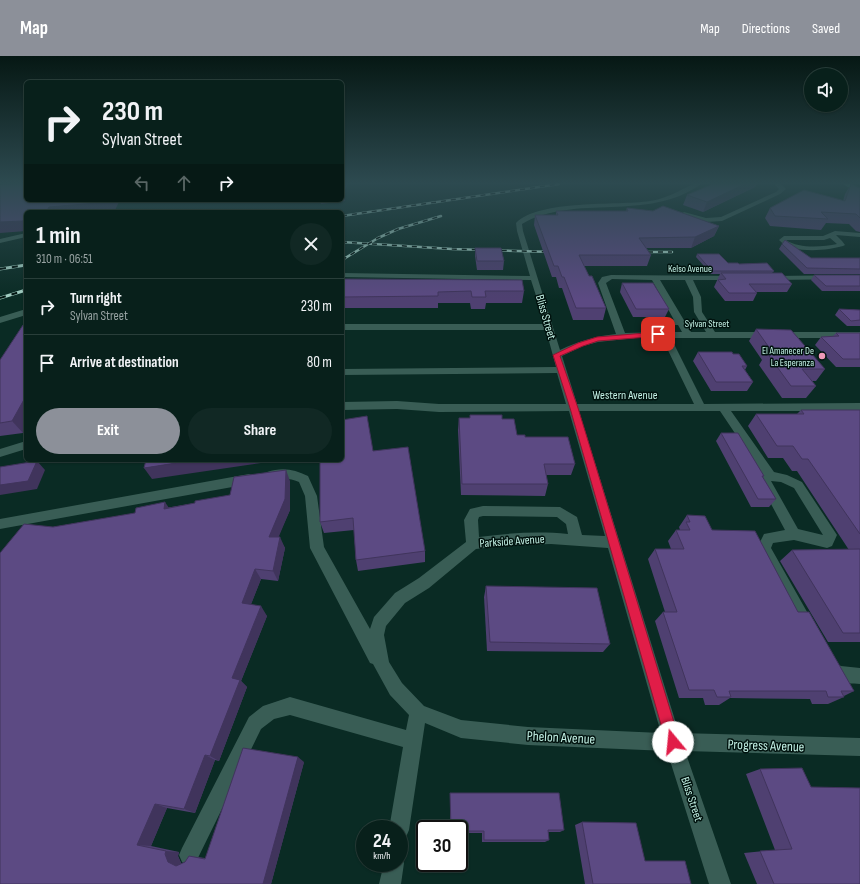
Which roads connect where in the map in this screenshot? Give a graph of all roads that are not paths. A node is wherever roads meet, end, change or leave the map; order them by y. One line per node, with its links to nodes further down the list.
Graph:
1 (519, 223): 8 (street, Bliss Street)
2 (830, 235): 2 (street); 3 (street)
3 (860, 235)
4 (24, 236): 5 (street)
5 (0, 242)
6 (344, 275): 8 (street)
7 (860, 277): 12 (street)
8 (535, 278): 17 (street, Bliss Street)
9 (655, 278): 10 (street, Kelso Avenue); 15 (street); 22 (street, Kelso Avenue)
10 (688, 278): 11 (street, Kelso Avenue); 20 (street)
11 (742, 278)
12 (766, 278)
13 (24, 313): 14 (street)
14 (0, 320)
15 (680, 323): 18 (street); 19 (street)
16 (344, 327): 17 (street)
17 (550, 327): 23 (street, Bliss Street)
18 (668, 334): 19 (street, Sylvan Street); 22 (street, Sylvan Street); 29 (street)
19 (687, 334): 20 (street, Sylvan Street)
20 (712, 334): 21 (street, Sylvan Street)
21 (860, 335)
22 (621, 336): 23 (street, Sylvan Street)
23 (557, 355): 24 (street, Bliss Street)
24 (561, 370): 25 (street); 28 (street, Bliss Street)
25 (344, 372)
26 (344, 406): 28 (street, Western Avenue)
27 (860, 407): 30 (street, Western Avenue)
28 (574, 408): 29 (street, Western Avenue); 37 (street, Bliss Street)
29 (701, 408): 30 (street, Western Avenue)
30 (724, 408): 33 (street)
31 (24, 446): 32 (street)
32 (0, 453)
33 (770, 476): 35 (street); 35 (street)
34 (0, 524): 41 (street)
35 (794, 534): 39 (street)
36 (576, 540): 37 (street, Parkside Avenue); 38 (street, Parkside Avenue); 38 (street)
37 (614, 543): 45 (street, Bliss Street)
38 (473, 544): 41 (street, Parkside Avenue)
39 (814, 637)
40 (825, 657): 42 (street)
41 (381, 665): 43 (street)
42 (860, 676)
43 (418, 712): 44 (street); 45 (street, Phelon Avenue)
44 (413, 741): 47 (street); 48 (street)
45 (673, 742): 46 (street, Progress Avenue); 51 (street, Bliss Street)
46 (860, 747)
47 (401, 820)
48 (189, 855)
49 (392, 872): 50 (street)
50 (390, 884)
51 (720, 884)

